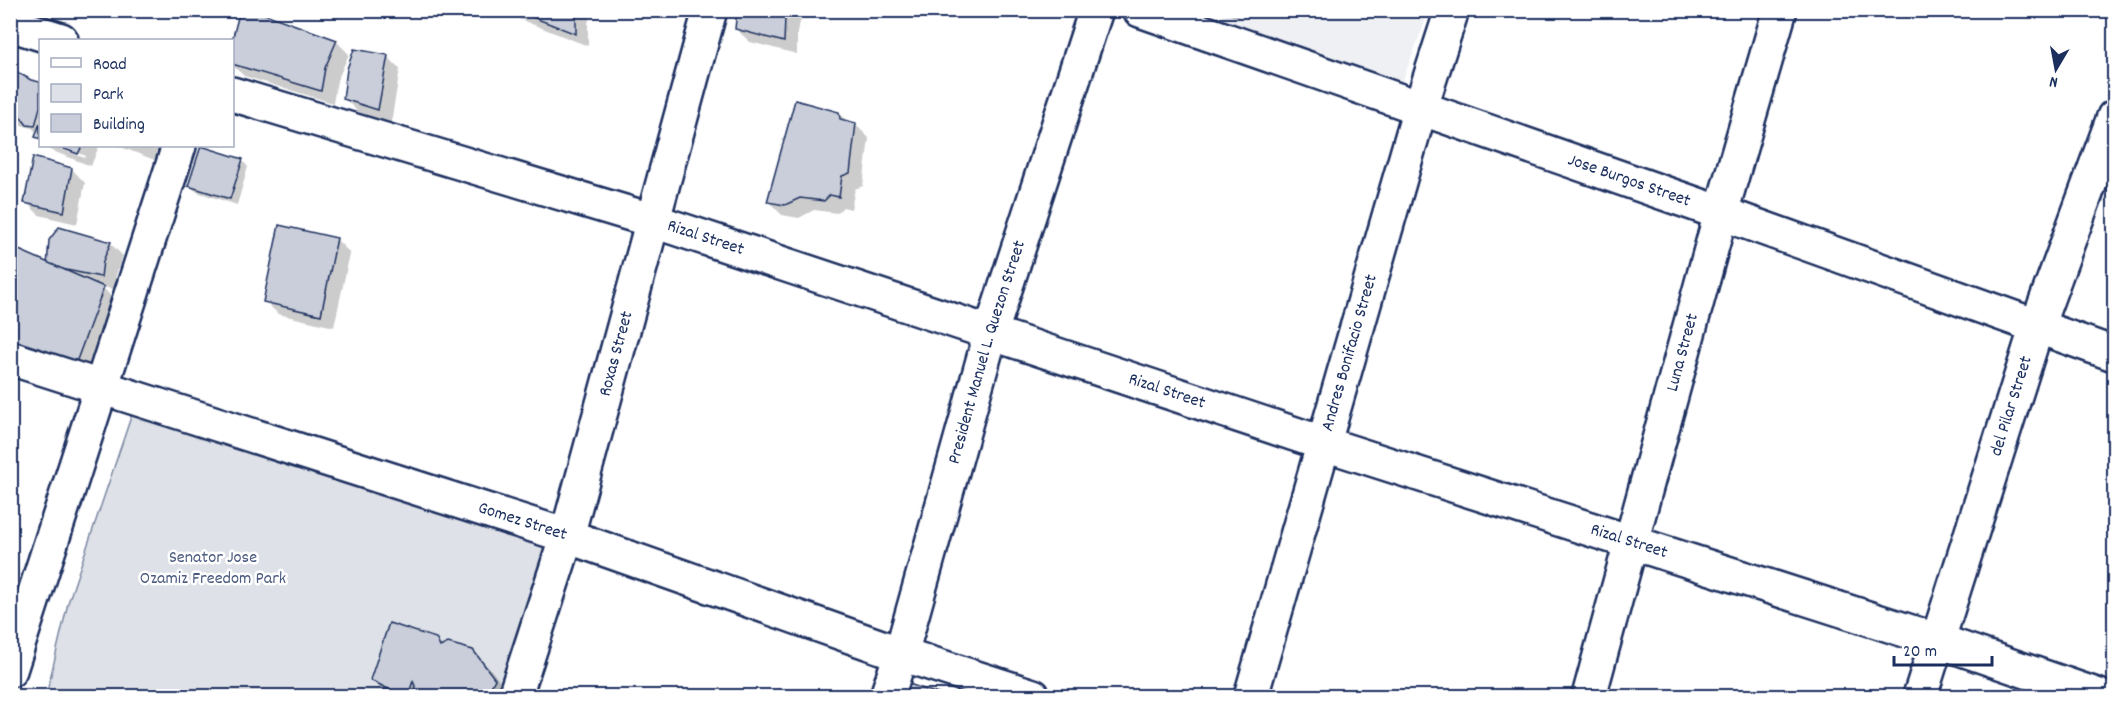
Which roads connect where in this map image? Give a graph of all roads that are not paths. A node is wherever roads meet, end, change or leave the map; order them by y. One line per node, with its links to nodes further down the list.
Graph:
1 (710, 10): 13 (street, Roxas Street)
2 (1096, 10): 15 (street, President Manuel L. Quezon Street)
3 (1140, 10): 9 (street, Jose Burgos Street)
4 (1452, 10): 9 (street, Andres Bonifacio Street)
5 (1780, 10): 12 (street, Luna Street)
6 (10, 24): 7 (street)
7 (58, 39)
8 (234, 95): 13 (street, Rizal Street)
9 (1420, 109): 12 (street, Jose Burgos Street); 19 (street, Andres Bonifacio Street)
10 (2115, 117): 14 (street, del Pilar Street)
11 (179, 147): 18 (street)
12 (1721, 213): 14 (street, Jose Burgos Street); 21 (street, Luna Street)
13 (654, 221): 15 (street, Rizal Street); 20 (street, Roxas Street)
14 (2037, 326): 16 (street, Jose Burgos Street); 22 (street, del Pilar Street)
15 (990, 332): 19 (street, Rizal Street); 23 (street, President Manuel L. Quezon Street)
16 (2115, 354)
17 (10, 358): 18 (street, Gomez Street)
18 (101, 388): 20 (street, Gomez Street); 24 (street)
19 (1325, 444): 21 (street, Rizal Street); 28 (street, Andres Bonifacio Street)
20 (567, 536): 23 (street, Gomez Street); 25 (street, Roxas Street)
21 (1630, 542): 22 (street, Rizal Street); 29 (street, Luna Street)
22 (1936, 640): 30 (street, del Pilar Street); 31 (street, Rizal Street)
23 (902, 654): 26 (street, President Manuel L. Quezon Street); 27 (street, Gomez Street)
24 (10, 670)
25 (515, 696)
26 (887, 696)
27 (1033, 696)
28 (1251, 696)
29 (1589, 696)
30 (1920, 696)
31 (2099, 696)

